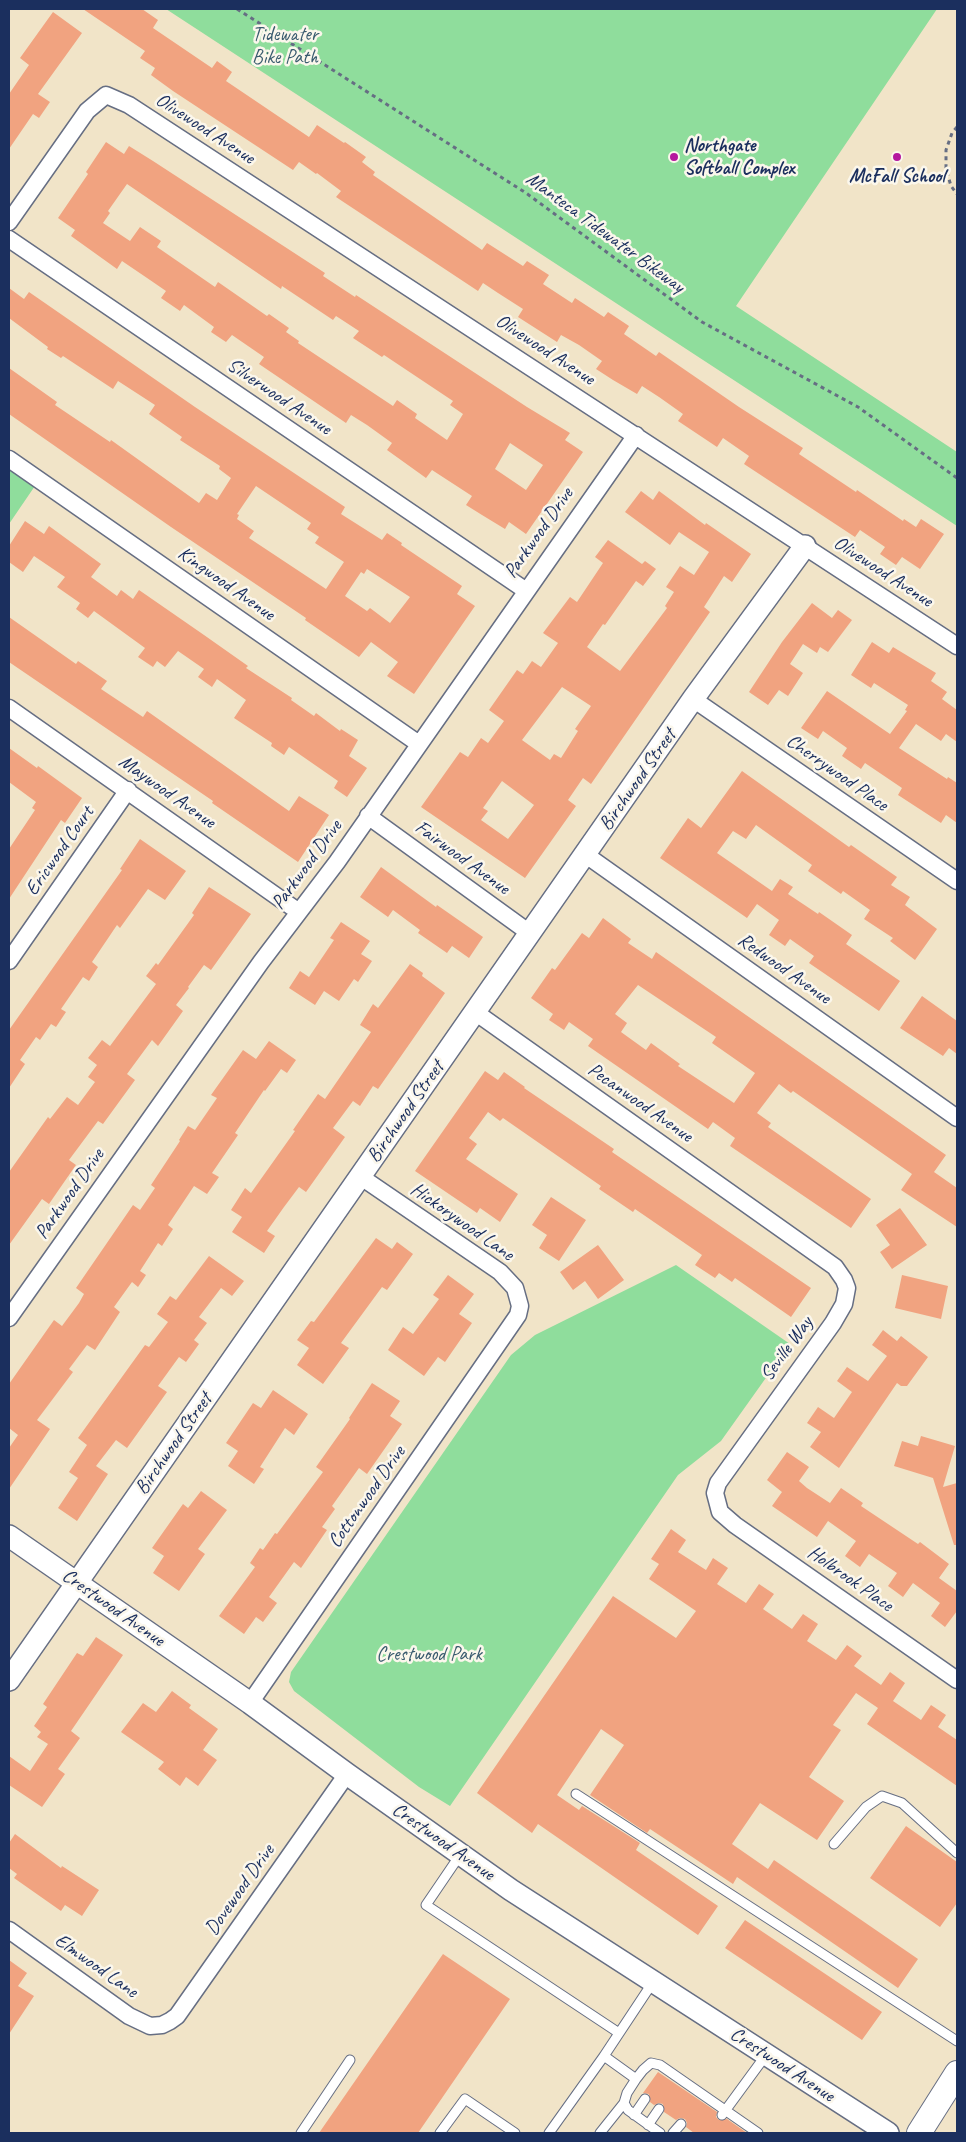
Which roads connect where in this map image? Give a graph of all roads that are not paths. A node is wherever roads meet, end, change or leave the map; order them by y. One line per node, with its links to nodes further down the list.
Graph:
1 (9, 222): 3 (street, Olivewood Avenue)
2 (9, 239): 6 (street, Silverwood Avenue)
3 (636, 434): 5 (street, Olivewood Avenue); 6 (street, Parkwood Drive)
4 (9, 459): 10 (street, Kingwood Avenue)
5 (806, 546): 7 (street, Olivewood Avenue); 8 (street, Birchwood Street)
6 (525, 590): 10 (street, Parkwood Drive)
7 (957, 646)
8 (693, 699): 13 (street, Birchwood Street); 14 (street, Cherrywood Place)
9 (9, 708): 11 (street, Maywood Avenue)
10 (419, 744): 12 (street, Parkwood Drive)
11 (128, 790): 15 (street, Maywood Avenue); 17 (street, Ericwood Court)
12 (368, 816): 15 (street, Parkwood Drive); 16 (street, Fairwood Avenue)
13 (586, 855): 16 (street, Birchwood Street); 19 (street, Redwood Avenue)
14 (957, 881)
15 (299, 912): 23 (street, Parkwood Drive)
16 (531, 934): 18 (street, Birchwood Street)
17 (9, 961)
18 (475, 1012): 20 (street, Birchwood Street); 21 (street, Pecanwood Avenue)
19 (957, 1118)
20 (361, 1177): 22 (street, Hickorywood Lane); 26 (street, Birchwood Street)
21 (780, 1228): 24 (street, Seville Way)
22 (518, 1315): 29 (street, Cottonwood Drive)
23 (9, 1318)
24 (720, 1512): 28 (street, Holbrook Place)
25 (9, 1536): 26 (street, Crestwood Avenue)
26 (77, 1583): 27 (street, Birchwood Street); 29 (street, Crestwood Avenue)
27 (9, 1680)
28 (957, 1680)
29 (250, 1703): 30 (street, Crestwood Avenue)
30 (347, 1774): 34 (street, Crestwood Avenue); 37 (street, Dovewood Drive)
31 (576, 1794): 39 (lane)
32 (834, 1844): 33 (lane)
33 (957, 1853)
34 (460, 1854): 36 (street, Crestwood Avenue); 38 (lane)
35 (9, 1930): 37 (street, Elmwood Lane)
36 (653, 1982): 38 (lane); 40 (street, Crestwood Avenue)
37 (162, 2025)
38 (619, 2033): 41 (lane)
39 (957, 2041)
40 (766, 2055): 48 (lane); 60 (street, Crestwood Avenue)
41 (604, 2056): 44 (lane); 55 (lane)
42 (350, 2060): 52 (lane)
43 (957, 2073): 61 (main road)
44 (636, 2079): 46 (lane); 48 (lane)
45 (645, 2099): 49 (lane)
46 (624, 2103): 49 (lane); 56 (lane)
47 (659, 2109): 51 (lane)
48 (723, 2113): 59 (lane)
49 (634, 2115): 51 (lane)
50 (681, 2124): 58 (lane)
51 (648, 2125): 57 (lane)
52 (301, 2133)
53 (440, 2133): 54 (lane)
54 (515, 2133)
55 (548, 2133)
56 (600, 2133)
57 (660, 2133)
58 (673, 2133)
59 (758, 2133)
60 (888, 2133)
61 (919, 2133)

